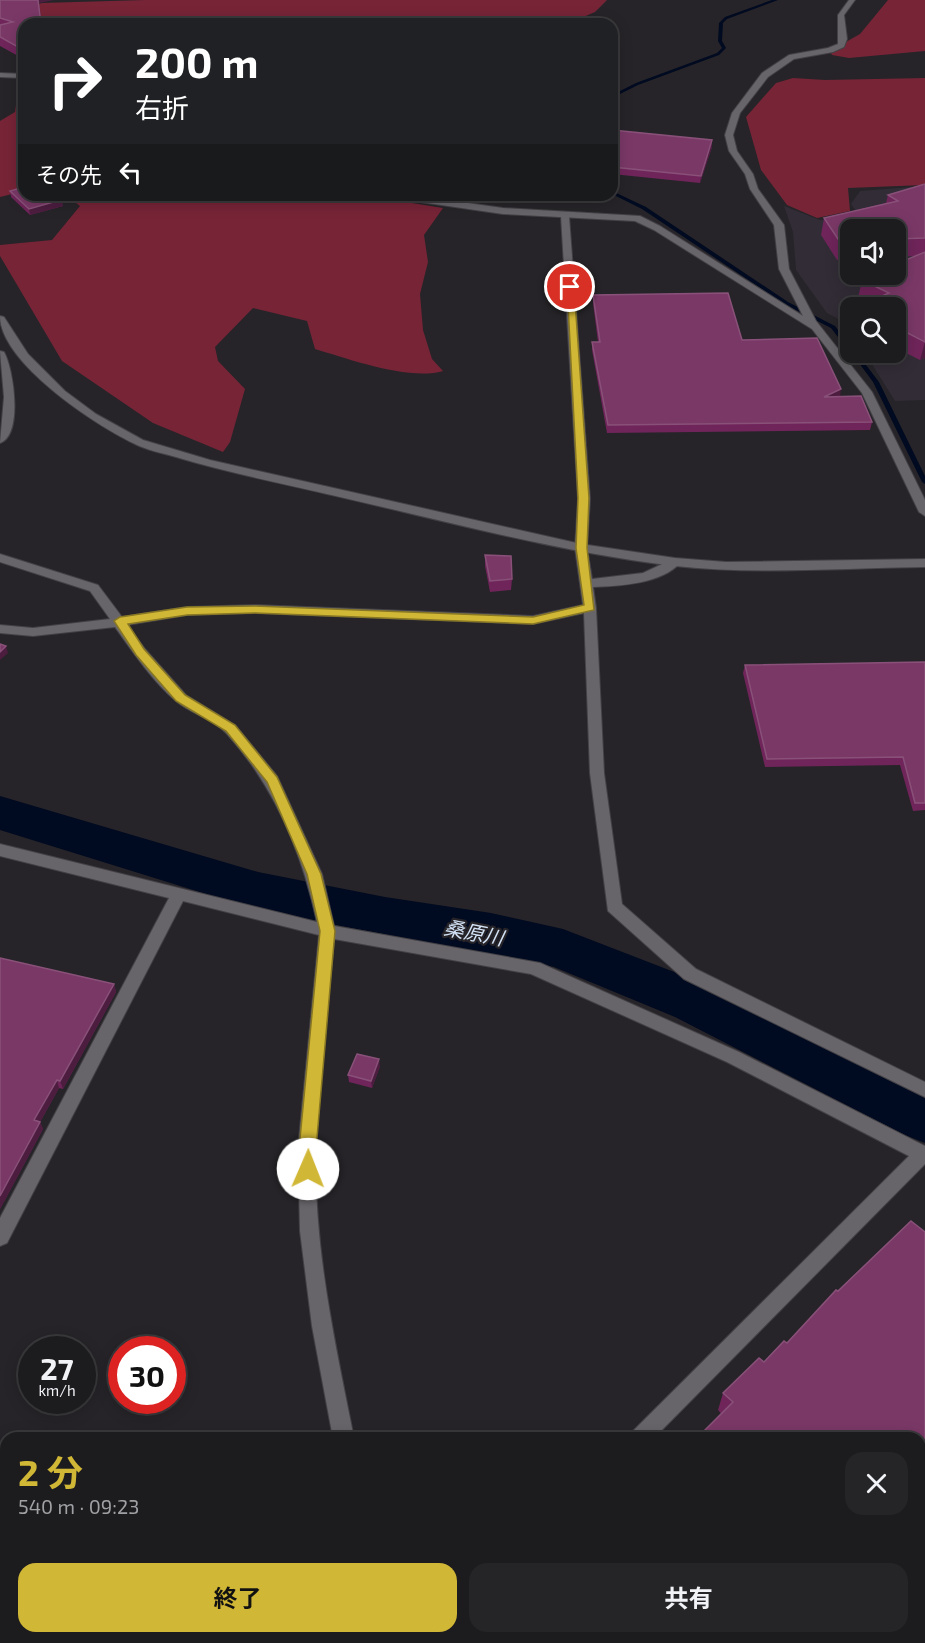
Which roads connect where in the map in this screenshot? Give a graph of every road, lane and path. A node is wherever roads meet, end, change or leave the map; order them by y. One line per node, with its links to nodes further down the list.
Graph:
1 (852, 0): 7 (street)
2 (0, 75): 3 (street)
3 (18, 76)
4 (434, 201): 5 (street)
5 (565, 216): 7 (street); 11 (street)
6 (0, 319): 11 (street)
7 (814, 326): 10 (street)
8 (0, 354): 9 (street)
9 (0, 440)
10 (925, 512)
11 (581, 548): 13 (street); 15 (street)
12 (0, 558): 17 (street)
13 (675, 562): 14 (street); 15 (street)
14 (925, 563)
15 (586, 583): 16 (street)
16 (590, 608): 17 (street); 22 (street)
17 (120, 621): 18 (street); 21 (street)
18 (0, 629)
19 (0, 850): 20 (street)
20 (179, 894): 21 (street); 24 (street)
21 (327, 931): 23 (street); 25 (street)
22 (925, 1090)
23 (924, 1155): 26 (street)
24 (0, 1237)
25 (342, 1432)
26 (646, 1432)

